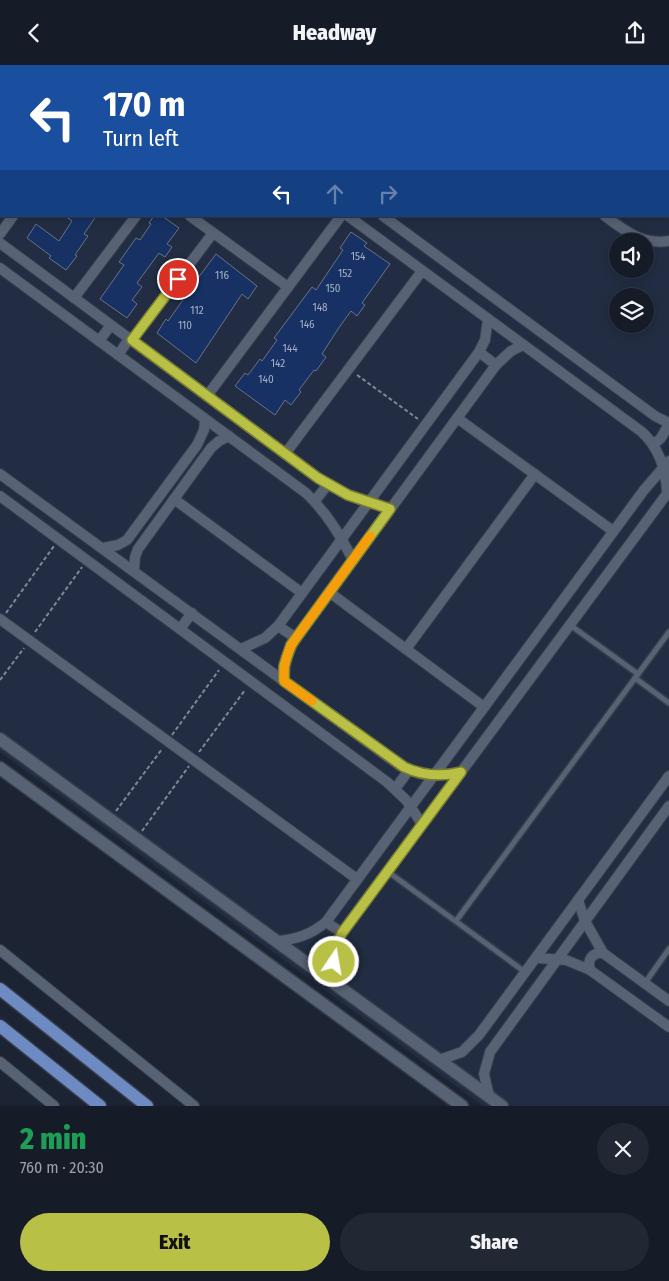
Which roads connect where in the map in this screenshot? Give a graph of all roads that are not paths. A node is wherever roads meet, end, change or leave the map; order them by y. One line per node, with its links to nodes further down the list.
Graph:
1 (12, 217): 9 (street)
2 (135, 217): 17 (street)
3 (191, 217): 8 (street)
4 (340, 217): 16 (street)
5 (349, 217): 13 (street)
6 (384, 217): 29 (street)
7 (606, 217): 10 (street)
8 (213, 233): 16 (street); 20 (street)
9 (0, 234)
10 (669, 241)
11 (0, 243): 17 (street)
12 (0, 268): 14 (street)
13 (422, 271): 18 (street); 34 (street)
14 (10, 276): 15 (street); 21 (street)
15 (0, 281)
16 (288, 287): 26 (street)
17 (74, 298): 19 (street)
18 (488, 319): 22 (street); 23 (street)
19 (111, 325): 20 (street); 21 (street)
20 (130, 340): 24 (street); 26 (street)
21 (99, 341): 24 (street)
22 (523, 345): 25 (street); 32 (street)
23 (479, 353): 25 (street); 43 (street)
24 (118, 355): 28 (street)
25 (496, 365): 27 (street)
26 (207, 396): 34 (street)
27 (457, 417): 37 (street); 44 (street)
28 (205, 419): 30 (street); 31 (street)
29 (669, 423): 32 (street)
30 (229, 436): 33 (street); 42 (street)
31 (197, 445): 33 (street); 47 (street)
32 (653, 445): 35 (street)
33 (208, 452): 41 (street)
34 (285, 454): 38 (street)
35 (666, 464): 39 (street); 45 (street)
36 (0, 473): 48 (street)
37 (535, 474): 45 (street); 62 (street)
38 (328, 484): 42 (street); 43 (street)
39 (668, 491): 57 (street)
40 (0, 497): 58 (street)
41 (174, 499): 49 (street); 52 (street)
42 (315, 501): 46 (street)
43 (368, 503): 44 (street); 46 (street)
44 (390, 509): 50 (street)
45 (613, 531): 66 (street)
46 (342, 539): 50 (street); 52 (street)
47 (126, 540): 48 (street); 49 (street)
48 (103, 548): 51 (street)
49 (138, 549): 51 (street)
50 (353, 560): 53 (street)
51 (134, 571): 54 (street)
52 (302, 593): 56 (street)
53 (329, 593): 60 (street); 62 (street)
54 (192, 613): 58 (street); 61 (street)
55 (1, 619): 80 (street)
56 (278, 625): 60 (street); 61 (street)
57 (570, 625): 63 (lane); 70 (street)
58 (180, 629): 73 (street)
59 (669, 632): 63 (lane)
60 (296, 638): 64 (street)
61 (241, 649): 64 (street)
62 (406, 649): 66 (street)
63 (636, 676): 65 (lane); 82 (lane)
64 (284, 681): 69 (street)
65 (669, 703)
66 (484, 707): 71 (street)
67 (0, 739): 77 (street)
68 (0, 768): 78 (street)
69 (409, 770): 71 (street); 73 (street)
70 (461, 772): 71 (street); 76 (street)
71 (433, 776): 74 (street)
72 (669, 776): 81 (street)
73 (395, 789): 74 (street)
74 (411, 806): 76 (street); 80 (street)
75 (669, 806): 83 (street)
76 (422, 824): 79 (street)
77 (136, 838): 78 (street); 86 (street)
78 (123, 857): 109 (street)
79 (387, 871): 82 (lane); 85 (street)
80 (357, 879): 84 (street)
81 (578, 900): 83 (street); 90 (street)
82 (456, 921): 93 (lane)
83 (585, 921): 89 (street); 91 (street)
84 (326, 922): 85 (street); 86 (street)
85 (342, 933): 96 (street)
86 (276, 941): 96 (street)
87 (669, 949): 95 (lane)
88 (0, 950): 108 (street)
89 (603, 953): 92 (street); 95 (street)
90 (536, 958): 91 (street); 93 (street)
91 (557, 959): 92 (street); 94 (street)
92 (590, 970): 100 (street)
93 (526, 972): 94 (street); 101 (street)
94 (540, 983): 101 (street)
95 (644, 983): 98 (street)
96 (336, 985): 102 (street)
97 (0, 989): 107 (main road)
98 (669, 1001)
99 (0, 1027): 106 (main road)
100 (669, 1027)
101 (481, 1048): 102 (street); 104 (street)
102 (439, 1060): 104 (street)
103 (0, 1062): 105 (street)
104 (489, 1096): 110 (street)
105 (54, 1106)
106 (100, 1106)
107 (147, 1106)
108 (194, 1106)
109 (462, 1106)
110 (502, 1106)

